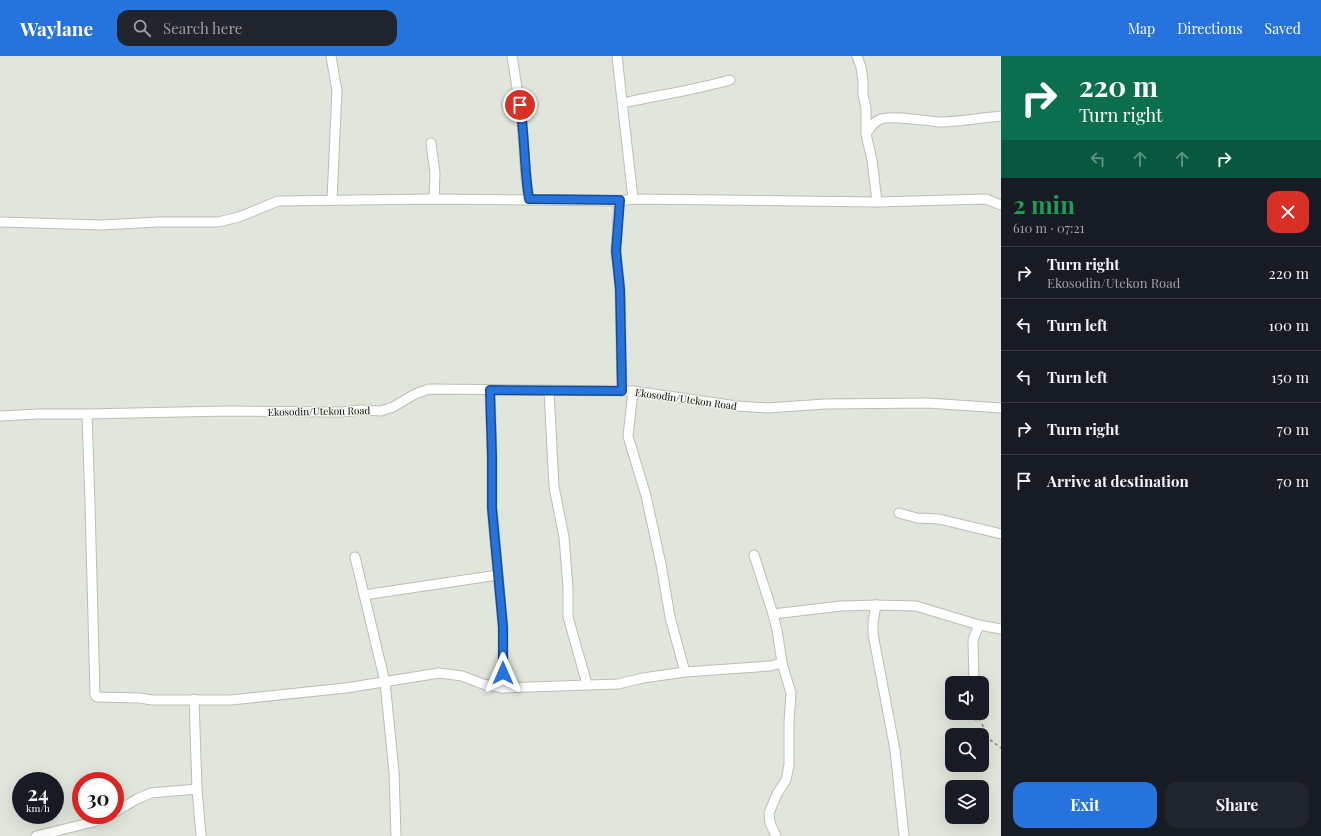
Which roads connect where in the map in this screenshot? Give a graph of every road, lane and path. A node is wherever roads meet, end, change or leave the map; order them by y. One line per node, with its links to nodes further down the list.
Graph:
1 (332, 56): 10 (street)
2 (512, 56): 12 (street)
3 (617, 56): 6 (street)
4 (857, 56): 8 (street)
5 (730, 80): 6 (street)
6 (623, 103): 13 (street)
7 (1001, 116): 8 (street)
8 (866, 134): 15 (street)
9 (431, 143): 11 (street)
10 (332, 199): 11 (street); 17 (street)
11 (434, 199): 12 (street)
12 (529, 199): 14 (street)
13 (633, 199): 14 (street); 15 (street)
14 (620, 200): 20 (street)
15 (877, 202): 16 (street)
16 (1001, 205)
17 (0, 222)
18 (490, 390): 19 (street, Ekosodin/Utekon Road); 23 (street, Ekosodin/Utekon Road); 29 (street)
19 (549, 391): 20 (street, Ekosodin/Utekon Road); 39 (street)
20 (622, 391): 21 (street, Ekosodin/Utekon Road)
21 (633, 391): 22 (street, Ekosodin/Utekon Road); 36 (street)
22 (1001, 408)
23 (87, 414): 24 (street, Ekosodin/Utekon Road); 41 (street)
24 (0, 416)
25 (899, 513): 26 (street)
26 (1001, 534)
27 (754, 555): 32 (street)
28 (355, 558): 30 (street)
29 (498, 575): 30 (street); 40 (street)
30 (364, 595): 38 (street)
31 (876, 605): 32 (street); 33 (street); 51 (street)
32 (773, 614): 35 (street)
33 (979, 625): 34 (street); 37 (street)
34 (1001, 629)
35 (782, 663): 36 (street); 50 (street)
36 (685, 672): 39 (street)
37 (974, 676)
38 (385, 682): 40 (street); 41 (street); 49 (street)
39 (587, 684): 40 (street)
40 (503, 688)
41 (194, 700): 44 (street)
42 (981, 720): 43 (path)
43 (1001, 748)
44 (197, 789): 45 (street); 48 (street)
45 (124, 807)
46 (85, 824): 47 (street)
47 (36, 836)
48 (201, 836)
49 (396, 836)
50 (776, 836)
51 (904, 836)

